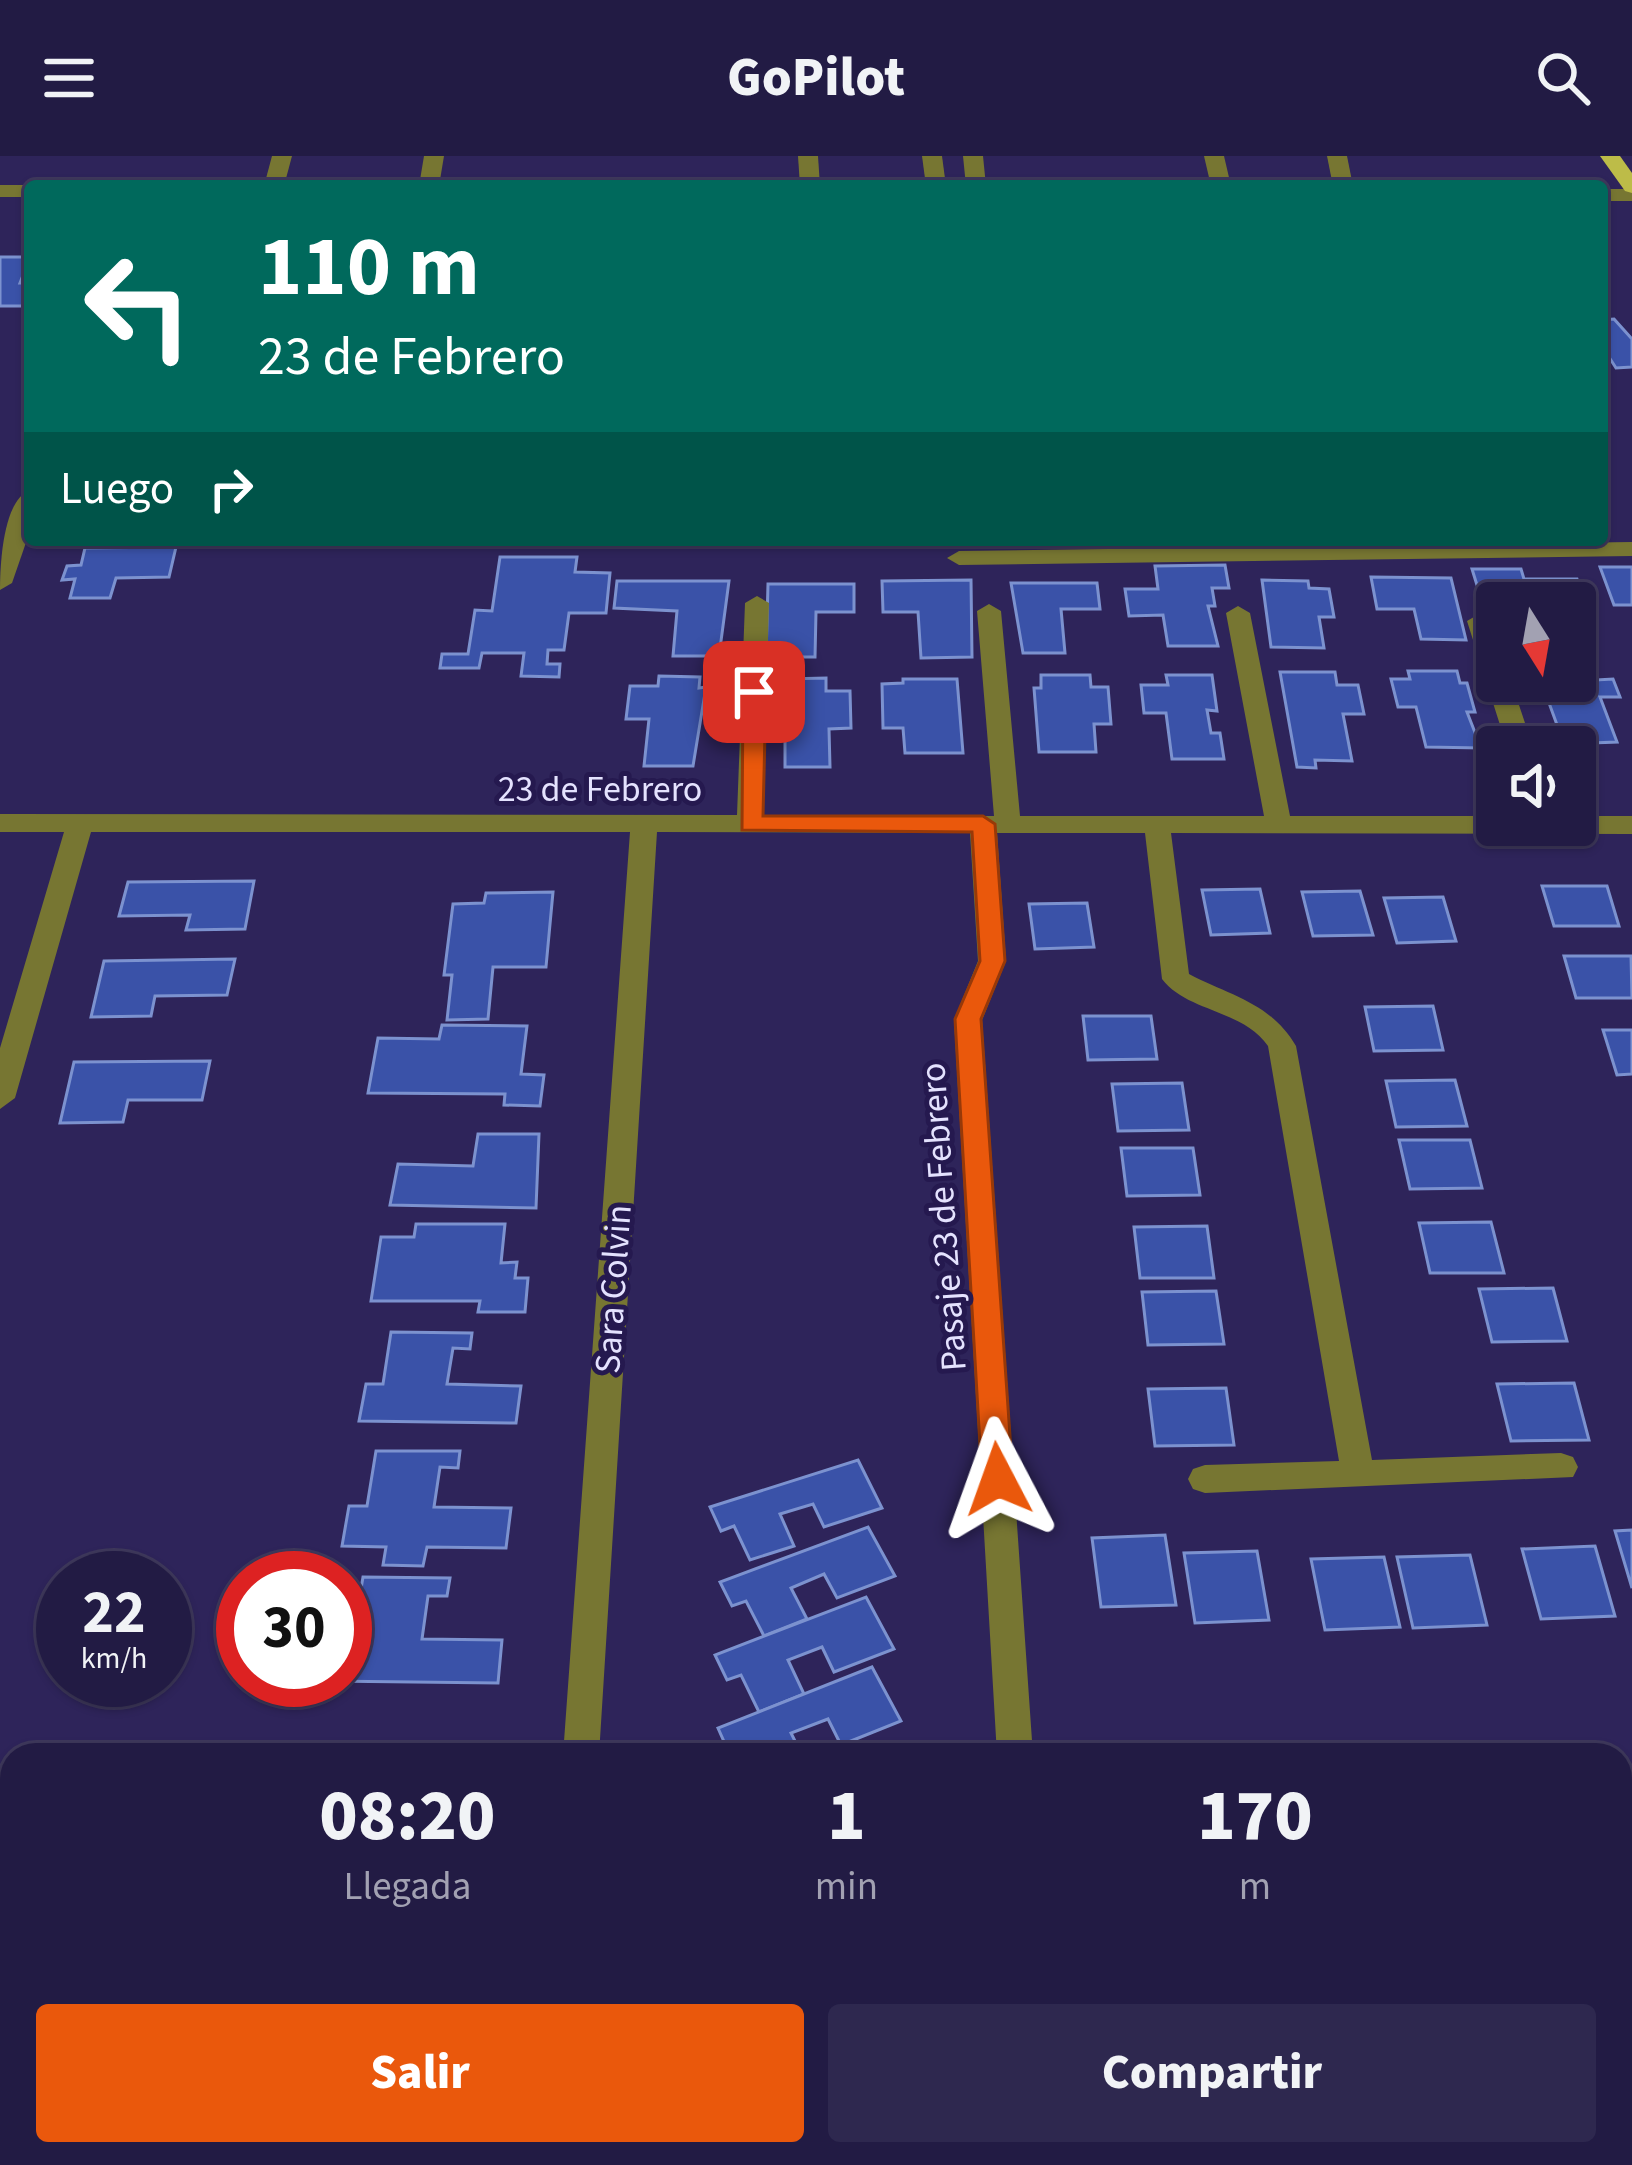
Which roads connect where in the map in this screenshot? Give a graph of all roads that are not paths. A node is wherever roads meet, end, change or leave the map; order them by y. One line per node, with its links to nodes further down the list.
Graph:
1 (1610, 156): 2 (main road)
2 (1632, 191)
3 (24, 514): 6 (street)
4 (1632, 549): 5 (street)
5 (959, 558)
6 (0, 583)
7 (757, 603): 13 (street)
8 (989, 611): 14 (street, Pasaje 23 de Febrero)
9 (1238, 613): 16 (street)
10 (0, 823): 11 (street, 23 de Febrero)
11 (80, 823): 12 (street, 23 de Febrero); 18 (street)
12 (644, 824): 13 (street, 23 de Febrero); 22 (street, Sara Colvin)
13 (750, 824): 14 (street, 23 de Febrero)
14 (996, 824): 15 (street, 23 de Febrero); 23 (street, Pasaje 23 de Febrero)
15 (1156, 824): 16 (street, 23 de Febrero); 20 (street)
16 (1279, 825): 17 (street, 23 de Febrero)
17 (1632, 825)
18 (0, 1098)
19 (1561, 1467): 20 (street)
20 (1358, 1474): 21 (street)
21 (1205, 1479)
22 (582, 1743)
23 (1014, 1743)

